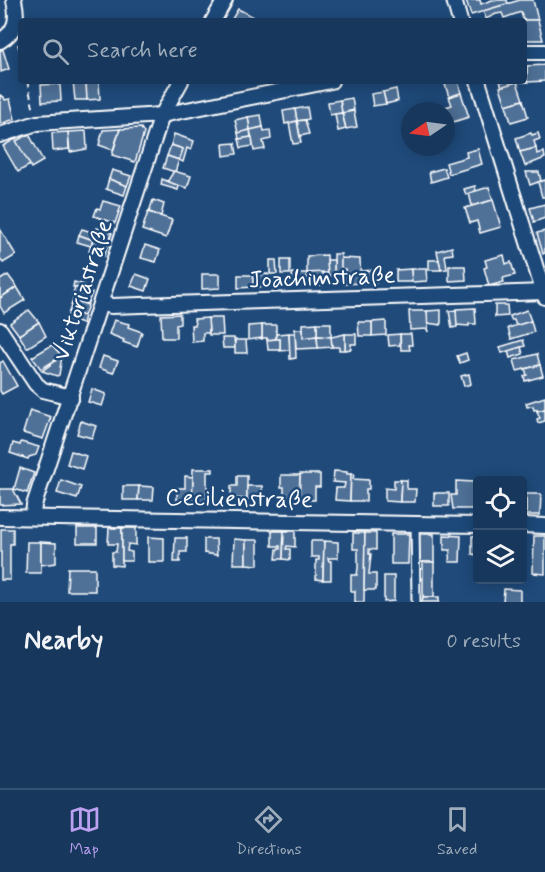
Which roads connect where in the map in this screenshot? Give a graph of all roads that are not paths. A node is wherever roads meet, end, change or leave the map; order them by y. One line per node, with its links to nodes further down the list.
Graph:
1 (14, 0): 6 (street)
2 (225, 0): 4 (street)
3 (453, 0): 5 (street)
4 (215, 18)
5 (459, 18)
6 (0, 41)
7 (527, 52): 8 (street)
8 (545, 52)
9 (179, 84): 12 (street, Viktoriastraße)
10 (316, 84): 12 (street)
11 (479, 84): 14 (street)
12 (162, 115): 13 (street); 15 (street, Viktoriastraße)
13 (0, 135)
14 (544, 294): 15 (street, Joachimstraße)
15 (101, 303): 17 (street, Viktoriastraße)
16 (0, 330): 17 (street)
17 (71, 397): 18 (street, Viktoriastraße)
18 (33, 516): 19 (street, Cecilienstraße); 20 (street, Cecilienstraße)
19 (0, 517)
20 (415, 524): 21 (street, Cecilienstraße); 24 (lane)
21 (473, 525)
22 (527, 525): 23 (street)
23 (545, 526)
24 (416, 602)

